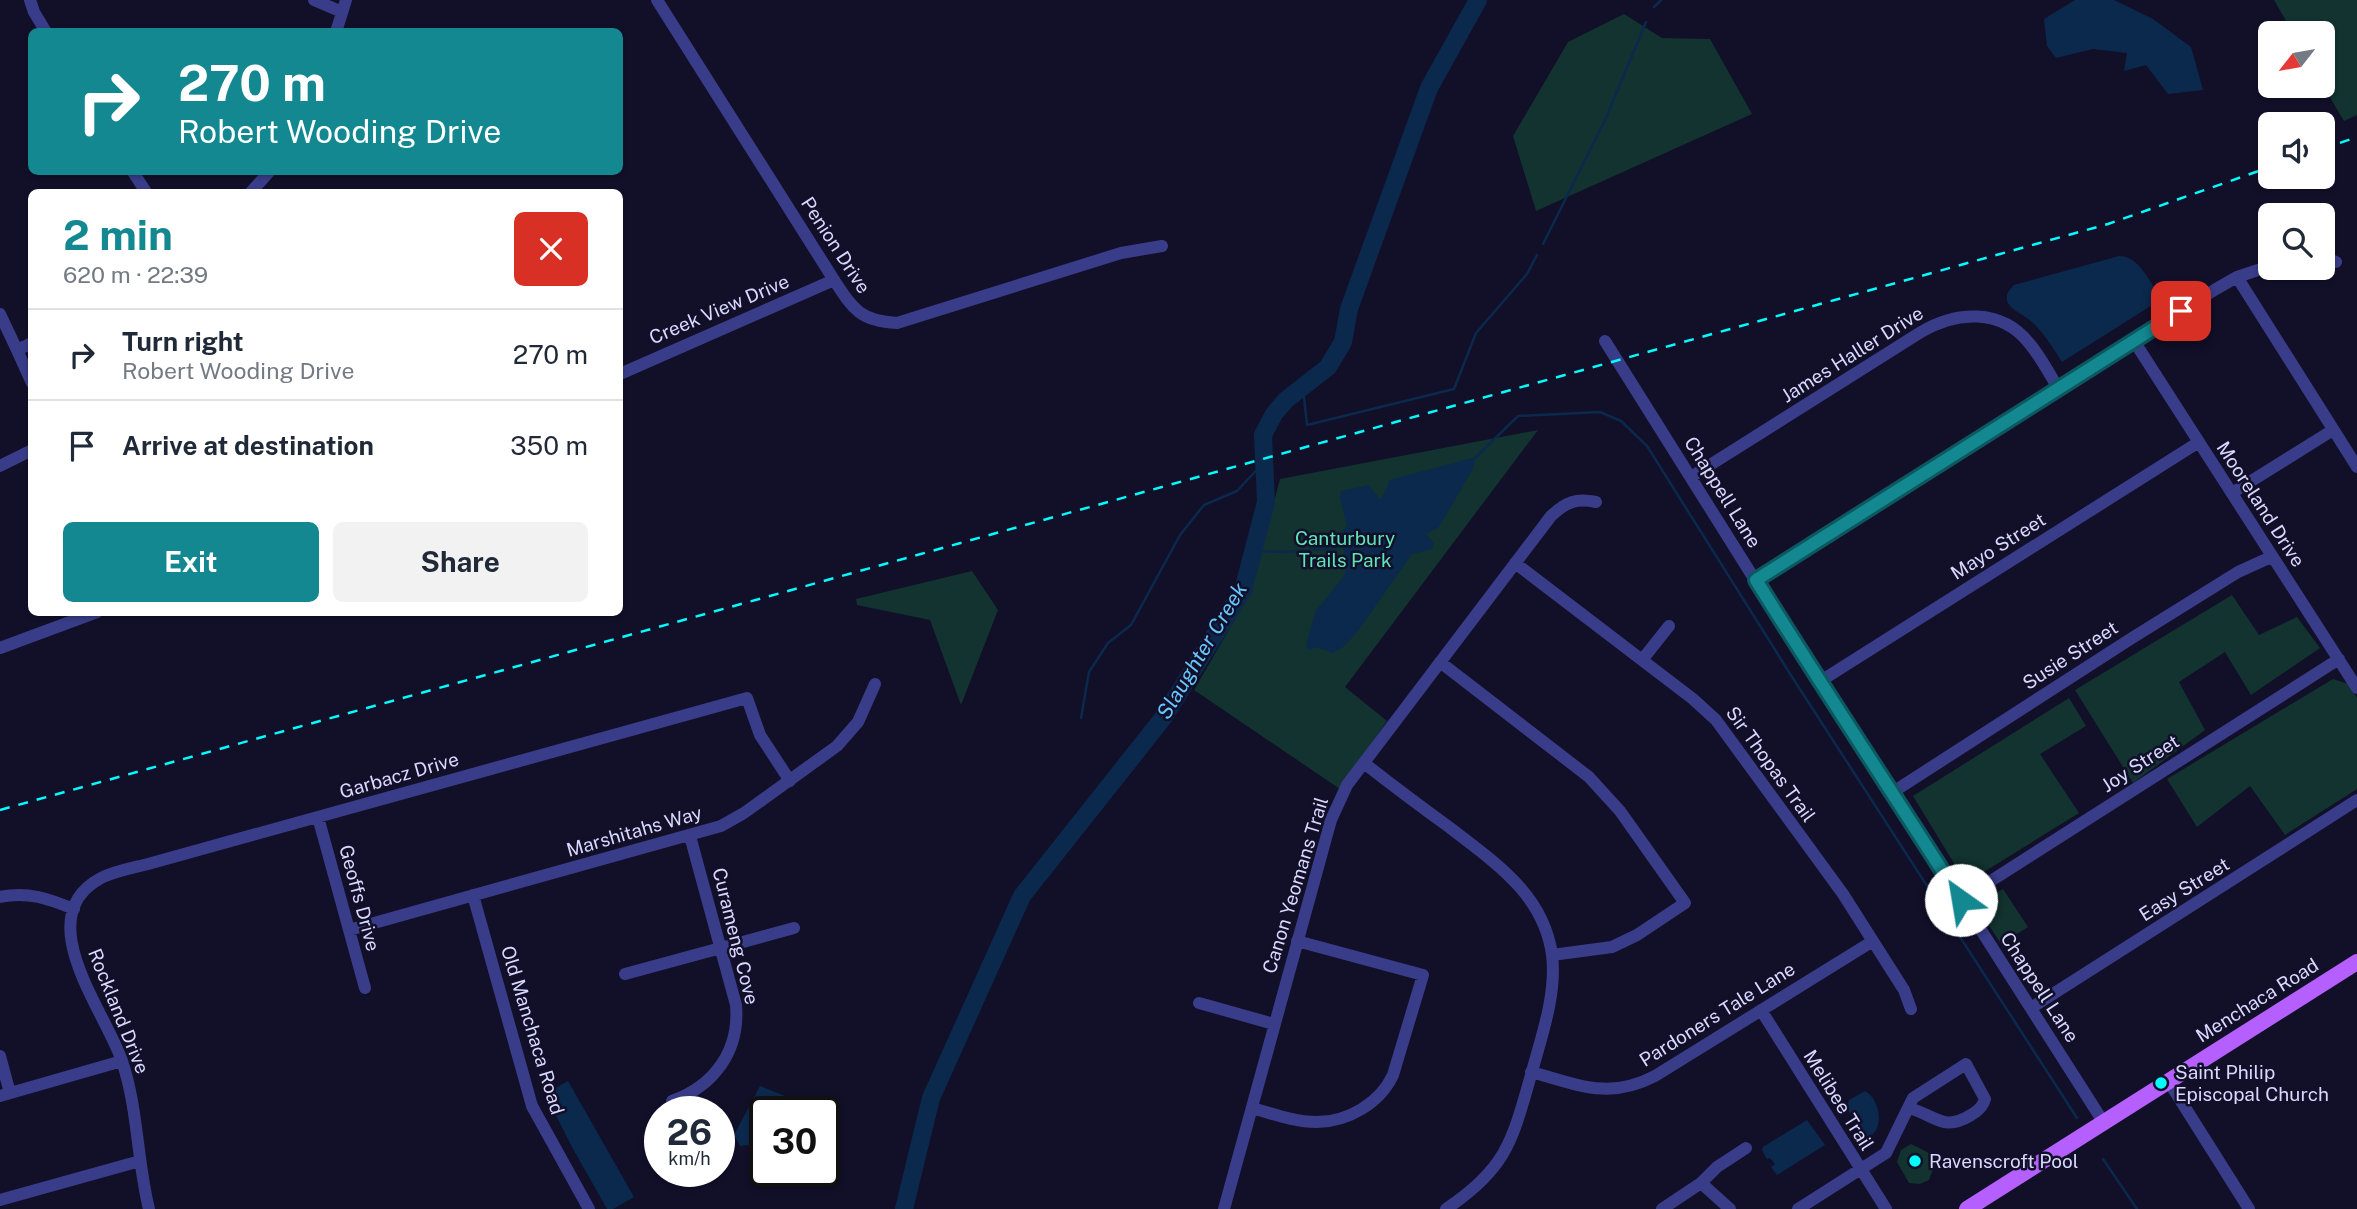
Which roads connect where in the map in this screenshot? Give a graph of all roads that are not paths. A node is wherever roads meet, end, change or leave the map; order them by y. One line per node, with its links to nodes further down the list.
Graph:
1 (30, 0): 5 (street)
2 (314, 0): 4 (street)
3 (657, 0): 10 (street, Penion Drive)
4 (344, 6): 6 (street)
5 (44, 28)
6 (336, 28)
7 (1162, 246): 10 (street, Penion Drive)
8 (2258, 270): 9 (street)
9 (2238, 277): 13 (street); 19 (street)
10 (834, 280): 16 (street, Creek View Drive)
11 (0, 314): 15 (street)
12 (1605, 341): 24 (street, Chappell Lane)
13 (2134, 341): 18 (street); 20 (street, Mooreland Drive)
14 (28, 345): 15 (street)
15 (17, 350): 17 (street)
16 (623, 373)
17 (28, 374)
18 (2059, 388): 24 (street, James Haller Drive); 29 (street)
19 (2333, 430): 23 (street); 25 (street)
20 (2199, 442): 25 (street, Mooreland Drive); 36 (street, Mayo Street)
21 (28, 452): 22 (street)
22 (0, 466)
23 (2357, 467)
24 (1691, 477): 29 (street, Chappell Lane)
25 (2232, 493): 27 (street, Mooreland Drive)
26 (1596, 502): 28 (street, Canon Yeomans Trail)
27 (2271, 557): 33 (street, Mooreland Drive); 41 (street, Susie Street)
28 (1515, 563): 34 (street, Sir Thopas Trail); 35 (street, Canon Yeomans Trail)
29 (1756, 580): 36 (street, Chappell Lane)
30 (86, 616): 32 (street)
31 (1669, 626): 34 (street)
32 (0, 648)
33 (2339, 659): 38 (street, Mooreland Drive); 47 (street, Joy Street)
34 (1642, 660): 52 (street, Sir Thopas Trail)
35 (1440, 662): 39 (street, Canon Yeomans Trail); 54 (street)
36 (1819, 682): 41 (street, Chappell Lane)
37 (875, 684): 40 (street, Marshitahs Way)
38 (2357, 688)
39 (1364, 763): 51 (street, Canon Yeomans Trail); 54 (street)
40 (790, 781): 43 (street, Garbacz Drive); 44 (street, Marshitahs Way)
41 (1893, 792): 47 (street, Chappell Lane)
42 (2357, 800): 59 (street, Easy Street)
43 (318, 817): 48 (street, Garbacz Drive); 50 (street, Geoffs Drive)
44 (690, 836): 45 (street, Marshitahs Way); 53 (street, Curameng Cove)
45 (473, 895): 50 (street, Marshitahs Way); 78 (street, Old Manchaca Road)
46 (0, 897): 48 (street)
47 (1961, 900): 59 (street, Chappell Lane)
48 (74, 909): 64 (street, Rockland Drive)
49 (794, 928): 53 (street)
50 (349, 930): 57 (street, Geoffs Drive)
51 (1297, 941): 62 (street, Canon Yeomans Trail); 69 (street)
52 (1873, 941): 60 (street, Sir Thopas Trail); 61 (street, Pardoners Tale Lane)
53 (721, 948): 56 (street); 68 (street, Curameng Cove)
54 (1552, 955): 65 (street)
55 (2357, 962): 66 (main road, Menchaca Road)
56 (625, 974)
57 (365, 988)
58 (1199, 1003): 62 (street)
59 (2031, 1008): 71 (street, Chappell Lane)
60 (1911, 1009)
61 (1761, 1010): 65 (street, Pardoners Tale Lane); 74 (street, Melibee Trail)
62 (1275, 1024): 69 (street, Canon Yeomans Trail)
63 (0, 1056): 67 (street)
64 (122, 1061): 67 (street); 73 (street, Rockland Drive)
65 (1531, 1072): 80 (street)
66 (2169, 1082): 71 (main road, Menchaca Road); 86 (street)
67 (5, 1094)
68 (682, 1096)
69 (1252, 1108): 79 (street, Canon Yeomans Trail)
70 (1909, 1108): 70 (street); 74 (street)
71 (2104, 1123): 85 (main road, Menchaca Road)
72 (1746, 1148): 75 (street)
73 (140, 1161): 76 (street); 77 (street, Rockland Drive)
74 (1860, 1170): 83 (street); 84 (street, Melibee Trail)
75 (1701, 1183): 81 (street); 82 (street)
76 (0, 1199)
77 (149, 1209)
78 (589, 1209)
79 (1224, 1209)
80 (1446, 1209)
81 (1662, 1209)
82 (1730, 1209)
83 (1798, 1209)
84 (1886, 1209)
85 (1967, 1209)
86 (2249, 1209)

